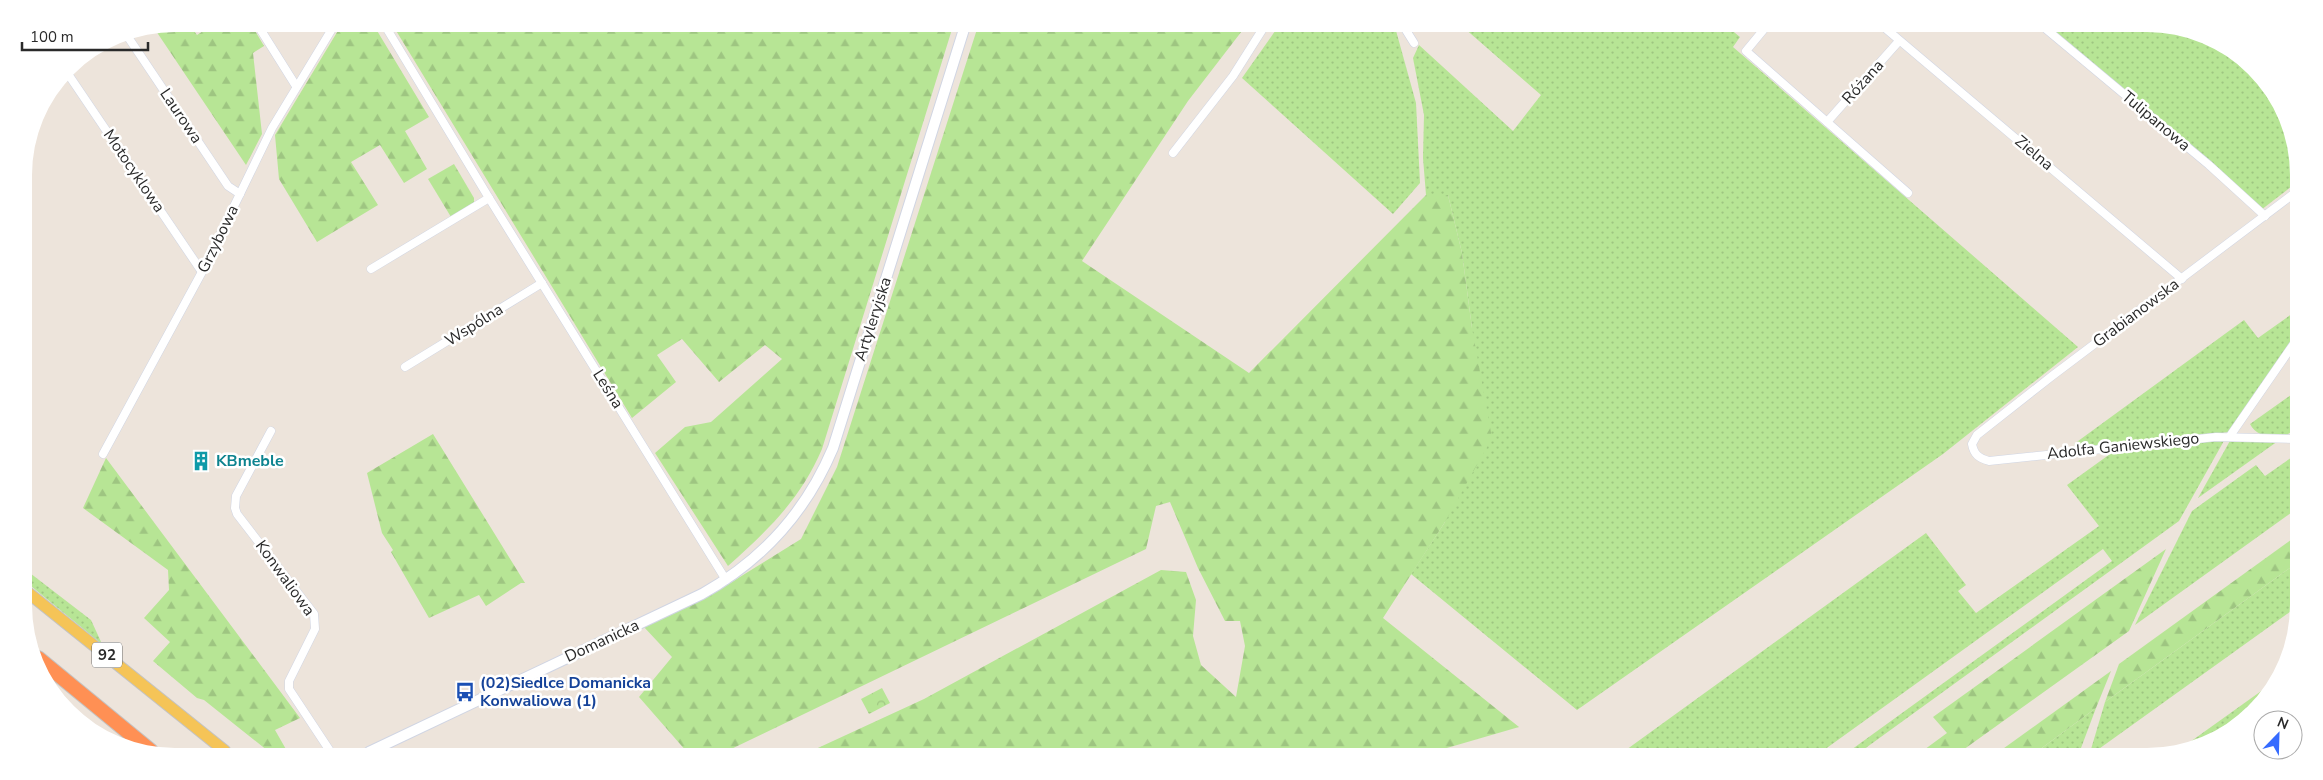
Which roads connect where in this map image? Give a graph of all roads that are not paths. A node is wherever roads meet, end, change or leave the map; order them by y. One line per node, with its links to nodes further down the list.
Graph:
1 (262, 32): 14 (street)
2 (330, 32): 14 (street, Grzybowa)
3 (389, 32): 20 (street, Leśna)
4 (963, 32): 33 (street, Artyleryjska)
5 (1261, 32): 16 (street)
6 (1407, 32): 12 (street)
7 (1761, 32): 15 (street)
8 (1890, 32): 11 (street, Zielna)
9 (2050, 32): 21 (street, Tulipanowa)
10 (130, 40): 18 (street, Laurowa)
11 (1900, 41): 15 (street, Różana); 24 (street, Zielna)
12 (1414, 43)
13 (71, 78): 23 (street, Motocyklowa)
14 (296, 86): 18 (street, Grzybowa)
15 (1827, 122): 17 (street)
16 (1173, 153)
17 (1908, 193)
18 (240, 194): 23 (street, Grzybowa)
19 (2290, 197): 21 (street, Grabianowska)
20 (489, 198): 22 (street); 25 (street, Leśna)
21 (2265, 216): 24 (street, Grabianowska)
22 (371, 269)
23 (202, 272): 32 (street, Grzybowa)
24 (2182, 279): 29 (street, Grabianowska)
25 (542, 283): 27 (street, Wspólna); 33 (street, Leśna)
26 (2290, 351): 30 (street)
27 (406, 367)
28 (271, 432): 38 (street, Konwaliowa)
29 (1977, 435): 30 (street, Adolfa Ganiewskiego)
30 (2230, 436): 31 (street, Adolfa Ganiewskiego)
31 (2290, 439)
32 (103, 454)
33 (726, 580): 39 (street, Domanicka)
34 (32, 596): 37 (main road, 92)
35 (45, 664): 36 (highway)
36 (143, 744)
37 (221, 748)
38 (327, 748)
39 (378, 748)

